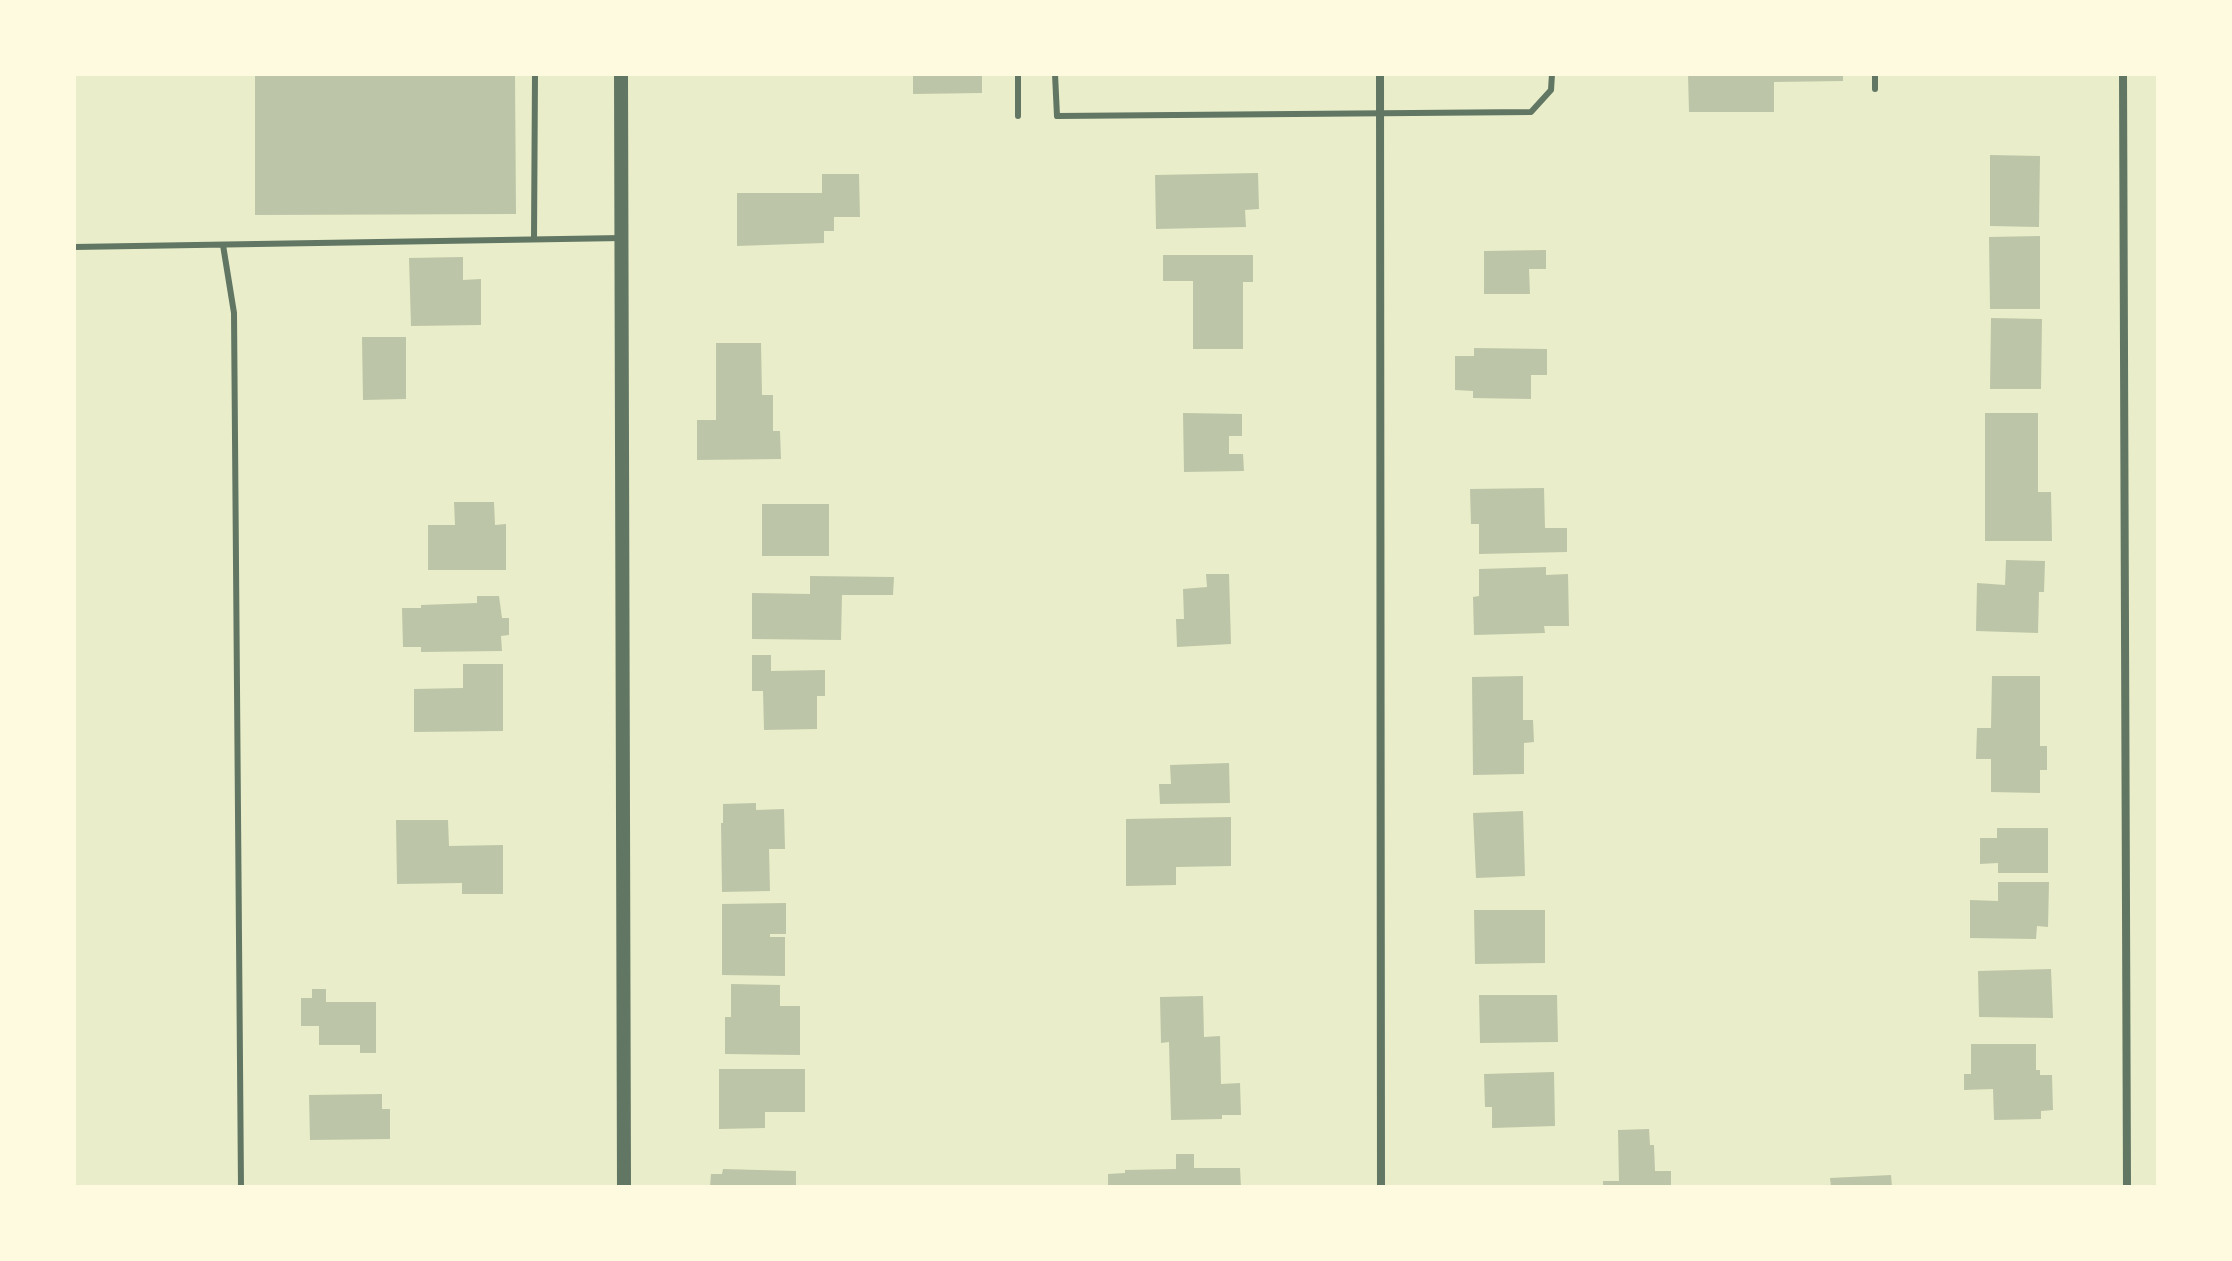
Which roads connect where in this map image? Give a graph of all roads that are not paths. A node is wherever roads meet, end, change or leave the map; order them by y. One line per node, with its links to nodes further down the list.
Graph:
1 (535, 74): 13 (lane)
2 (621, 74): 12 (street)
3 (1018, 74): 11 (lane)
4 (1055, 74): 10 (lane)
5 (1380, 74): 10 (street)
6 (1552, 74): 10 (lane)
7 (1875, 74): 9 (lane)
8 (2123, 74): 19 (street)
9 (1875, 89)
10 (1380, 112): 18 (street)
11 (1018, 116)
12 (622, 238): 13 (lane); 17 (street)
13 (534, 239): 14 (lane)
14 (223, 245): 15 (lane); 16 (lane)
15 (74, 247)
16 (241, 1187)
17 (624, 1187)
18 (1381, 1187)
19 (2127, 1187)

